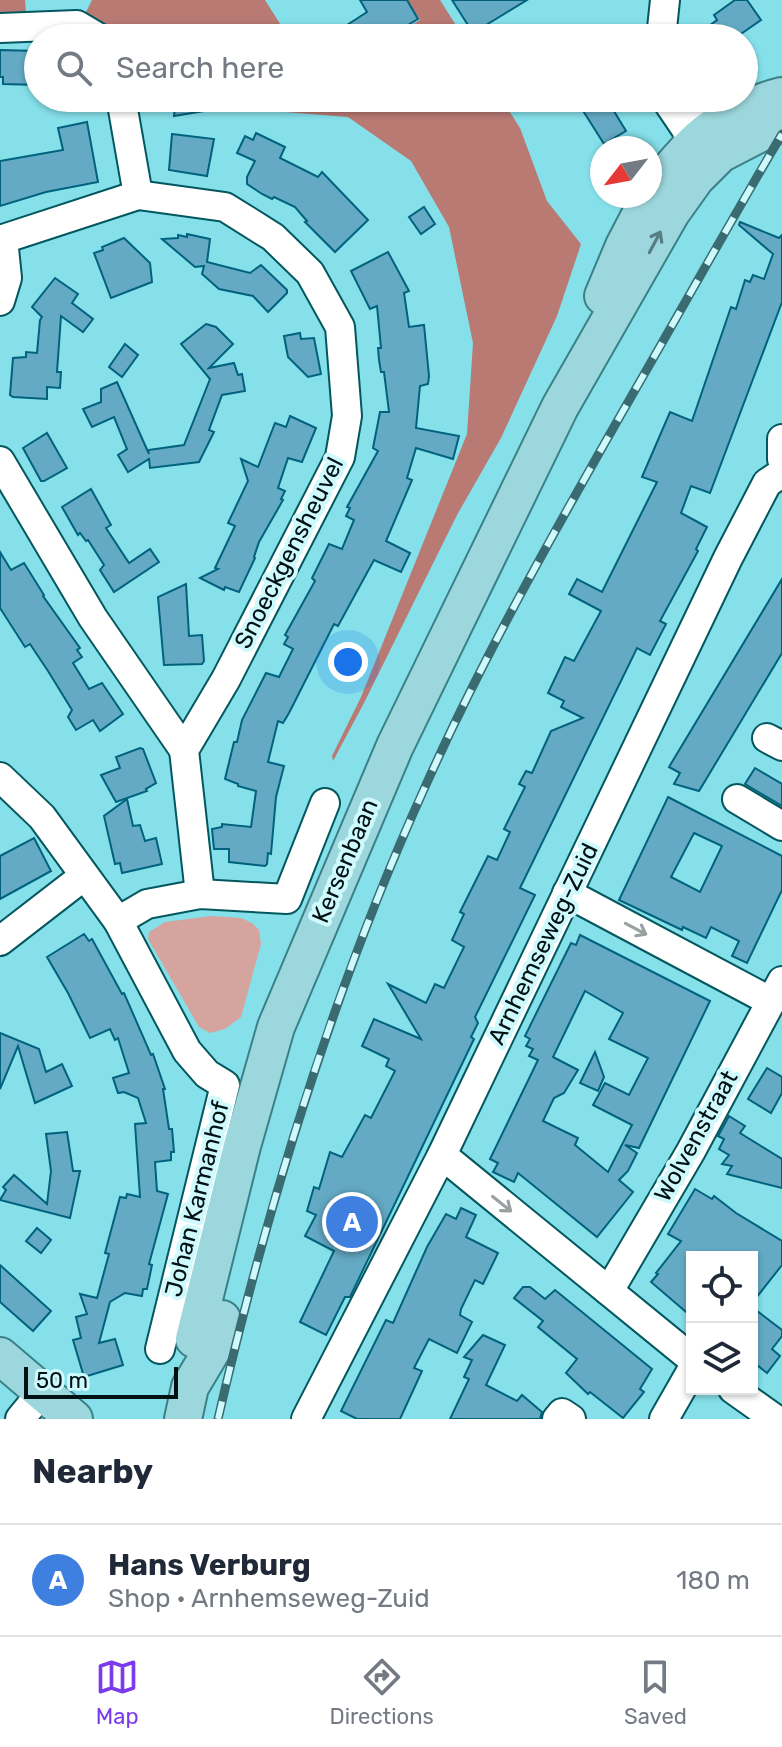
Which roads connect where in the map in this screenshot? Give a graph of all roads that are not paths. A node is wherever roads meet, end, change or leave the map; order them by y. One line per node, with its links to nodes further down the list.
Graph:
1 (665, 0): 3 (street)
2 (673, 0): 4 (street)
3 (662, 24)
4 (676, 24)
5 (24, 27): 6 (street)
6 (0, 28)
7 (782, 96): 8 (main road, Kersenbaan)
8 (758, 107)
9 (123, 112): 15 (street)
10 (683, 112): 13 (street)
11 (746, 112): 13 (main road, Kersenbaan)
12 (782, 122): 13 (main road, Kersenbaan)
13 (706, 130): 14 (main road, Kersenbaan); 19 (main road, Kersenbaan, one-way to 13)
14 (662, 179)
15 (138, 195): 17 (street, Snoeckgensheuvel); 24 (street, Snoeckgensheuvel)
16 (644, 208): 19 (main road, Kersenbaan)
17 (1, 239): 18 (street, Snoeckgensheuvel)
18 (0, 301)
19 (560, 407): 29 (main road, Kersenbaan)
20 (782, 439): 21 (street)
21 (782, 459)
22 (0, 461): 24 (street)
23 (782, 473): 31 (street, Arnhemseweg-Zuid)
24 (184, 750): 32 (street)
25 (2, 783): 30 (street)
26 (737, 799): 28 (street)
27 (325, 803): 32 (street)
28 (782, 826)
29 (341, 869): 38 (main road, Kersenbaan); 45 (main road)
30 (84, 876): 33 (street); 34 (street)
31 (567, 893): 35 (street, one-way to 35); 36 (street, Arnhemseweg-Zuid)
32 (200, 894): 33 (street)
33 (118, 921): 38 (street, Johan Karmanhof)
34 (0, 941)
35 (776, 991): 37 (street, Wolvenstraat)
36 (442, 1155): 37 (street, one-way to 37); 46 (street, Arnhemseweg-Zuid)
37 (609, 1291): 39 (street)
38 (177, 1344)
39 (686, 1354)
40 (6, 1362): 43 (main road)
41 (686, 1380): 49 (street)
42 (741, 1395): 50 (street)
43 (36, 1408): 44 (main road)
44 (74, 1419)
45 (183, 1419)
46 (306, 1419)
47 (557, 1419): 48 (street)
48 (571, 1419)
49 (664, 1419)
50 (775, 1419)

